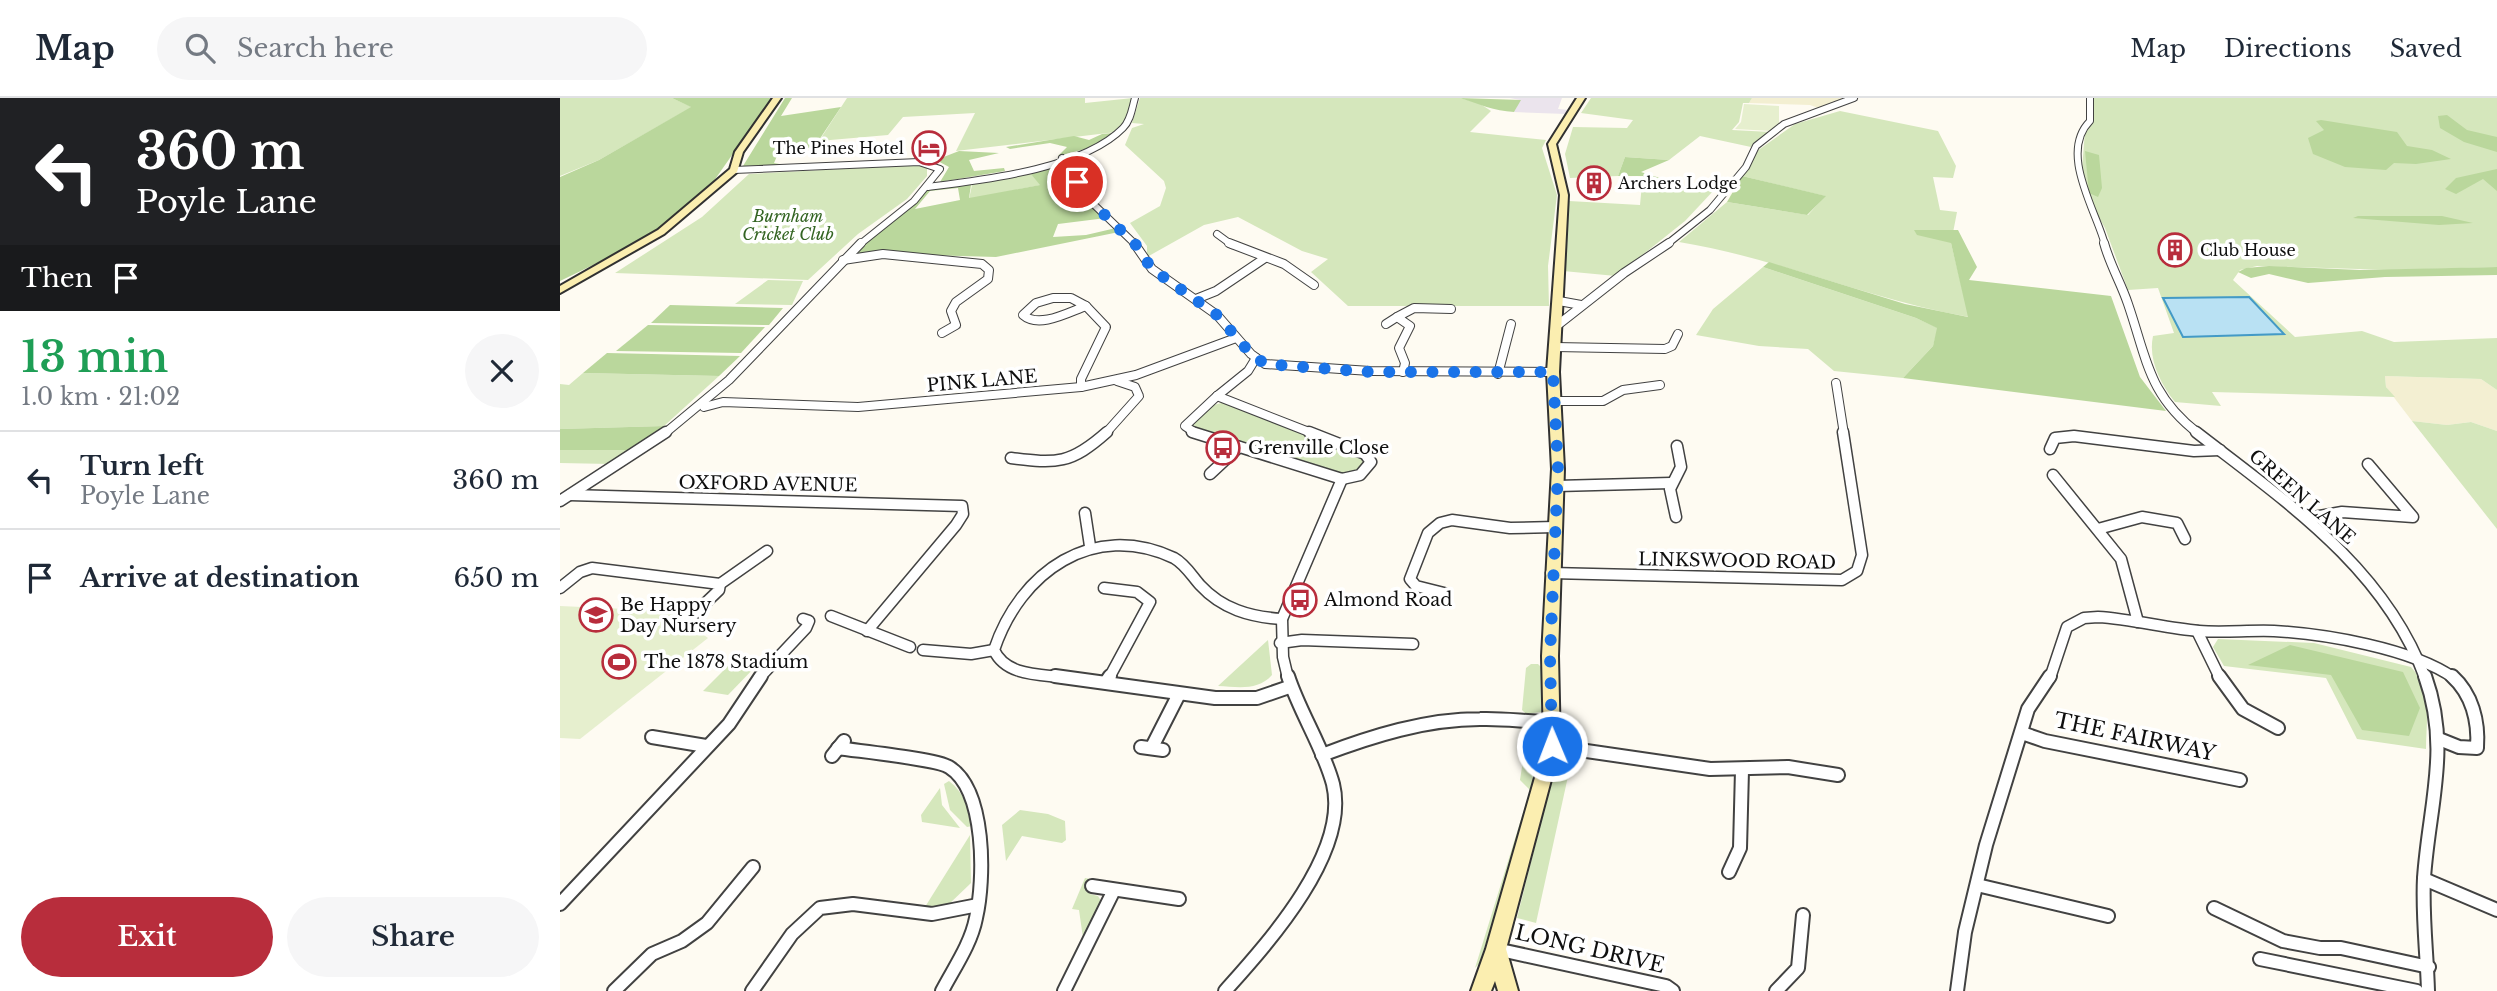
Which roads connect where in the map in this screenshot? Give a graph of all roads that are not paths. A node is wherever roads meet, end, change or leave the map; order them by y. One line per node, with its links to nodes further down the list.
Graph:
1 (777, 98): 7 (street)
2 (1135, 98): 6 (street)
3 (1581, 98): 15 (street)
4 (1854, 98): 16 (street)
5 (2090, 98): 45 (street, GREEN LANE)
6 (1062, 158): 8 (street); 14 (street)
7 (734, 170): 8 (street); 13 (street)
8 (928, 187): 11 (street)
9 (1217, 234): 10 (street)
10 (1265, 258): 12 (street); 14 (street)
11 (843, 260): 23 (street); 38 (street)
12 (1314, 285)
13 (560, 290)
14 (1196, 299): 25 (street)
15 (1559, 301): 16 (street); 22 (street)
16 (1581, 305): 22 (street)
17 (1086, 306): 17 (street); 36 (street)
18 (1451, 309): 19 (street)
19 (1397, 317): 20 (street); 30 (street)
20 (1386, 324)
21 (1511, 324): 32 (street)
22 (1559, 324): 26 (street)
23 (942, 333)
24 (1678, 334): 26 (street)
25 (1236, 338): 27 (street); 33 (street, PINK LANE)
26 (1555, 347): 31 (street)
27 (1256, 358): 28 (street); 29 (street)
28 (1265, 364): 29 (street); 30 (street)
29 (1248, 370): 37 (street)
30 (1403, 372): 32 (street)
31 (1553, 372): 32 (street); 39 (street)
32 (1498, 374)
33 (1117, 381): 36 (street, PINK LANE); 46 (street)
34 (1835, 383): 63 (street, LINKSWOOD ROAD)
35 (1660, 385): 39 (street)
36 (1081, 387): 40 (street, PINK LANE)
37 (1217, 396): 43 (street); 50 (street)
38 (710, 398): 40 (street, PINK LANE); 41 (street)
39 (1554, 401): 52 (street)
40 (723, 402): 41 (street, PINK LANE)
41 (696, 410): 53 (street)
42 (1677, 446): 51 (street)
43 (1239, 447): 48 (street); 50 (street)
44 (2050, 449): 45 (street)
45 (2220, 450): 57 (street, GREEN LANE)
46 (1011, 458)
47 (2368, 464): 57 (street)
48 (1210, 473)
49 (2053, 475): 59 (street)
50 (1342, 479): 71 (street)
51 (1671, 482): 52 (street); 56 (street)
52 (1557, 486): 58 (street)
53 (569, 495): 54 (street); 73 (street, OXFORD AVENUE)
54 (560, 501)
55 (1086, 513): 61 (street)
56 (1676, 517)
57 (2308, 518): 80 (street, GREEN LANE)
58 (1555, 527): 63 (street); 67 (street)
59 (2098, 529): 60 (street); 72 (street)
60 (2185, 539)
61 (1090, 546): 71 (street); 79 (street)
62 (767, 551): 64 (street)
63 (1552, 573): 84 (street)
64 (720, 584): 65 (street); 68 (street)
65 (560, 588)
66 (1104, 588): 81 (street)
67 (1444, 593)
68 (694, 614)
69 (831, 616): 73 (street)
70 (803, 619): 89 (street)
71 (1282, 619): 75 (street)
72 (2138, 622): 74 (street, THE FAIRWAY); 86 (street, THE FAIRWAY)
73 (867, 631): 77 (street)
74 (2197, 631): 80 (street, THE FAIRWAY); 85 (street)
75 (1280, 643): 76 (street); 82 (street)
76 (1413, 644)
77 (910, 647)
78 (923, 650): 79 (street)
79 (994, 650): 81 (street)
80 (2418, 661): 88 (street, GREEN LANE); 88 (street, THE FAIRWAY)
81 (1106, 682): 83 (street)
82 (1289, 687): 83 (street); 93 (street)
83 (1178, 694): 91 (street)
84 (1551, 722): 90 (street); 93 (street)
85 (2278, 728)
86 (2022, 733): 96 (street, THE FAIRWAY); 100 (street, THE FAIRWAY)
87 (652, 737): 89 (street)
88 (2438, 739): 99 (street, GREEN LANE)
89 (706, 746): 104 (street)
90 (1552, 746): 94 (street); 110 (street)
91 (1152, 748)
92 (838, 749): 105 (street)
93 (1322, 755): 118 (street)
94 (1742, 770): 95 (street); 98 (street)
95 (1838, 775)
96 (2240, 780)
97 (753, 867): 114 (street)
98 (1729, 872)
99 (2424, 879): 107 (street); 112 (street, GREEN LANE)
100 (1977, 885): 109 (street); 122 (street, THE FAIRWAY)
101 (1092, 886): 102 (street)
102 (1114, 890): 103 (street); 117 (street)
103 (1179, 899)
104 (560, 904)
105 (978, 905): 115 (street); 116 (street)
106 (2214, 908): 112 (street)
107 (2497, 910)
108 (1803, 915): 121 (street)
109 (2108, 916)
110 (1496, 949): 113 (street); 119 (street); 120 (street, LONG DRIVE)
111 (2260, 959): 123 (street)
112 (2429, 967): 124 (street, GREEN LANE)
113 (1482, 989): 119 (street)
114 (614, 991)
115 (752, 991)
116 (942, 991)
117 (1064, 991)
118 (1225, 991)
119 (1507, 991)
120 (1673, 991)
121 (1776, 991)
122 (1957, 991)
123 (2417, 991)
124 (2428, 991)

